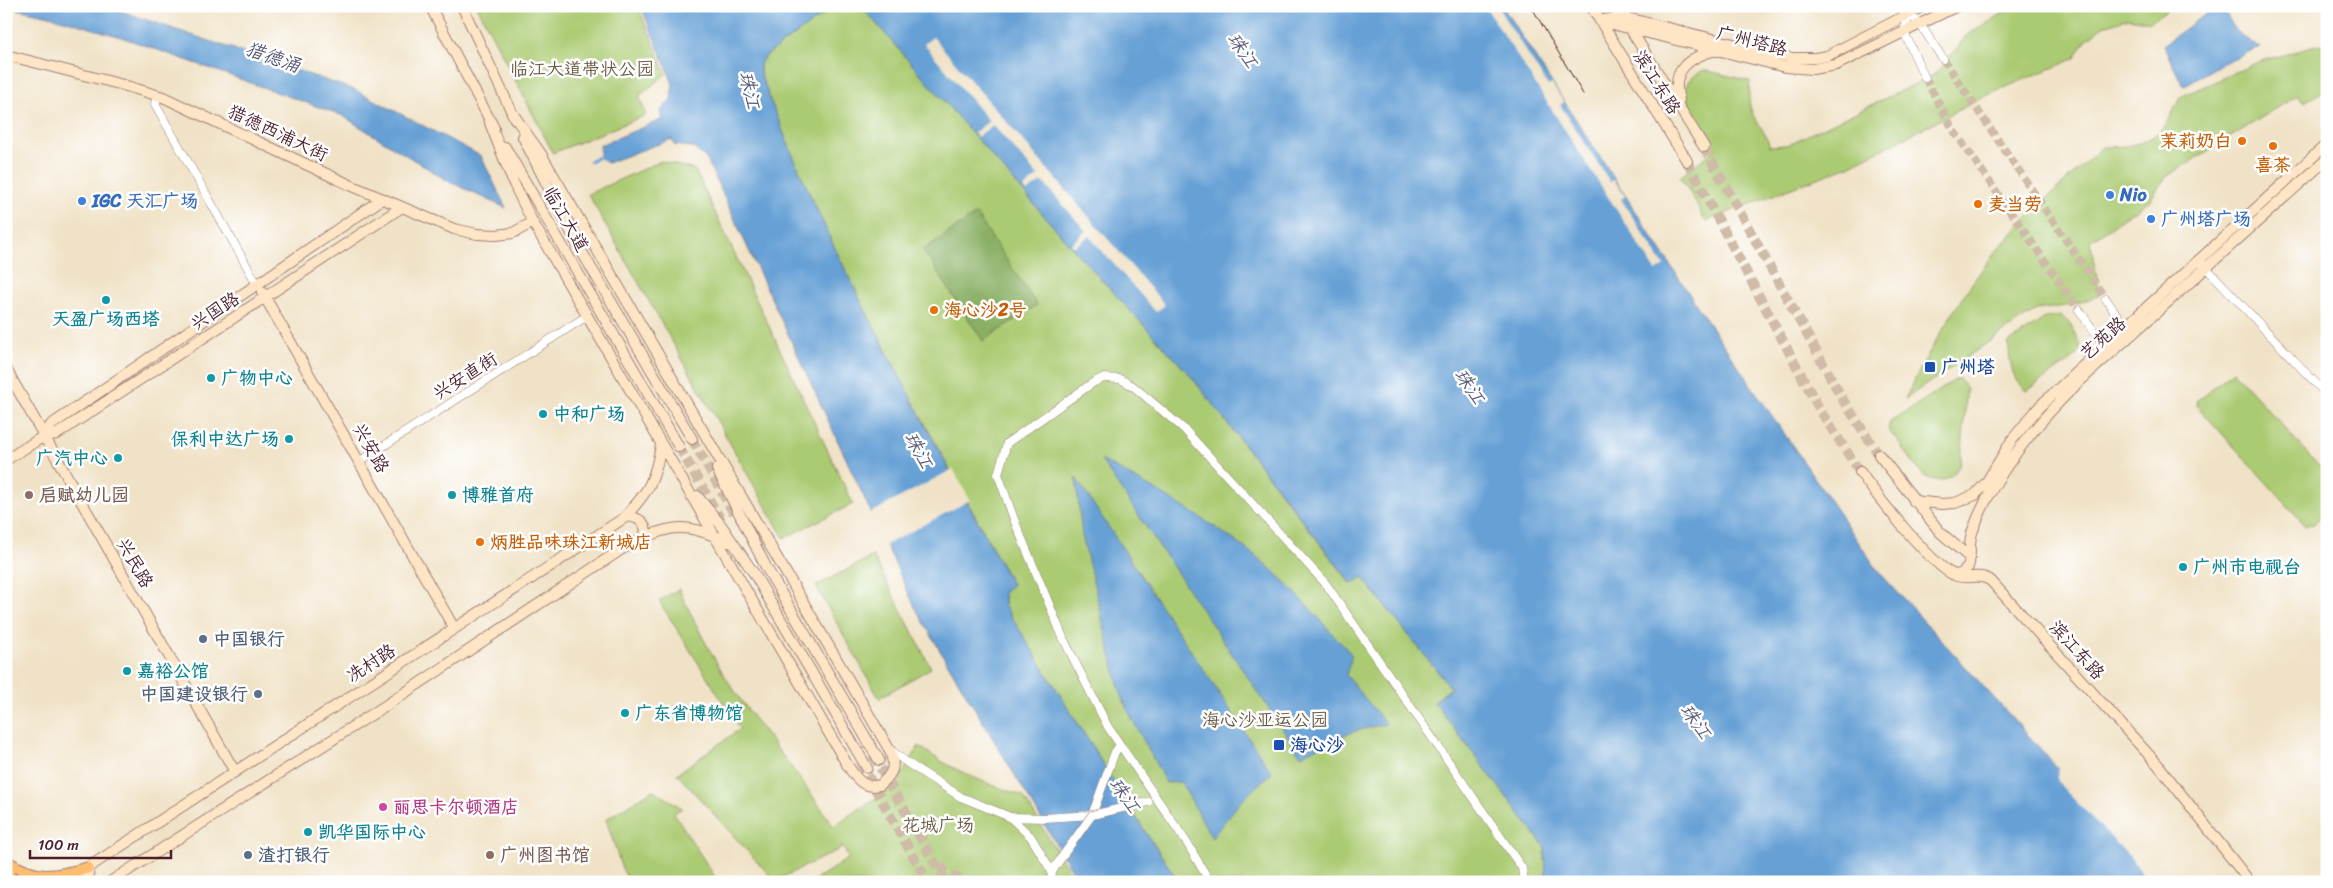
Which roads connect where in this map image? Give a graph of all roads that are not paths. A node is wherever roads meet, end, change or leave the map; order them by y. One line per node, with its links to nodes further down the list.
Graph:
1 (430, 6): 20 (main road, 临江大道)
2 (462, 6): 19 (main road, 临江大道)
3 (1591, 6): 9 (main road, 滨江东路)
4 (1616, 6): 8 (main road, 滨江东路)
5 (1924, 6): 7 (main road, 广州塔路)
6 (1957, 6): 10 (main road, 广州塔路)
7 (1909, 14): 8 (main road, 广州塔路); 10 (street); 12 (street)
8 (1623, 17): 9 (main road, 广州塔路); 11 (main road, 滨江东路)
9 (1600, 21): 11 (main road, 广州塔路); 24 (main road, 滨江东路)
10 (1920, 24): 12 (main road, 广州塔路); 15 (street)
11 (1632, 30): 13 (main road, 广州塔路); 18 (main road, 滨江东路)
12 (1904, 32): 13 (main road, 广州塔路); 16 (street)
13 (1719, 50): 18 (main road)
14 (6, 55): 17 (main road, 猎德西浦大街)
15 (1943, 59)
16 (1925, 78)
17 (158, 96): 25 (main road, 猎德西浦大街); 29 (street)
18 (1682, 111): 22 (main road, 滨江东路)
19 (512, 113): 39 (main road); 41 (main road, 临江大道)
20 (490, 123): 27 (main road); 43 (main road, 临江大道)
21 (2327, 144): 28 (main road, 艺苑路)
22 (1704, 147)
23 (2327, 159): 28 (main road, 艺苑路)
24 (1687, 161)
25 (382, 199): 26 (main road, 猎德西浦大街); 29 (main road, 兴国路)
26 (402, 207): 27 (main road, 猎德西浦大街); 30 (main road, 兴国路)
27 (533, 222): 33 (main road)
28 (2203, 264): 34 (main road, 艺苑路); 35 (main road, 艺苑路); 38 (street)
29 (258, 284): 30 (main road, 兴安路); 40 (main road, 兴国路)
30 (265, 297): 40 (main road, 兴国路); 46 (main road, 兴安路)
31 (2106, 299): 34 (street)
32 (2079, 310): 36 (street)
33 (587, 316): 42 (main road); 46 (street, 兴安直街)
34 (2124, 326): 35 (street); 36 (main road, 艺苑路)
35 (2122, 343): 36 (street); 54 (main road, 艺苑路)
36 (2104, 345): 49 (main road, 艺苑路)
37 (6, 369): 40 (main road, 兴民路)
38 (2327, 395)
39 (703, 434): 57 (main road); 59 (main road)
40 (44, 436): 45 (main road, 兴国路); 61 (main road, 兴民路)
41 (692, 439)
42 (661, 445): 48 (main road); 50 (main road, 冼村路)
43 (679, 446)
44 (1879, 455): 49 (main road)
45 (6, 460)
46 (360, 461): 56 (main road, 兴安路)
47 (1860, 472): 55 (main road)
48 (682, 478): 51 (main road); 53 (main road)
49 (1914, 500): 54 (main road)
50 (626, 516): 52 (main road); 56 (main road, 冼村路)
51 (715, 535): 52 (main road); 53 (main road); 57 (main road)
52 (642, 539): 72 (main road)
53 (734, 544): 60 (main road)
54 (1970, 558): 55 (main road)
55 (1953, 574): 76 (main road, 滨江东路)
56 (454, 628): 61 (main road, 冼村路)
57 (889, 748): 64 (street)
58 (1117, 749): 62 (street); 63 (street); 75 (street)
59 (879, 760)
60 (867, 768)
61 (235, 772): 66 (main road, 冼村路)
62 (1152, 800): 63 (street, bridge); 74 (street)
63 (1092, 814): 64 (street); 68 (street, bridge)
64 (1010, 817): 68 (street)
65 (6, 861): 66 (main road)
66 (87, 868): 70 (main road, 冼村路); 71 (main road)
67 (6, 870): 69 (main road)
68 (1052, 872): 73 (street)
69 (13, 882)
70 (66, 882)
71 (90, 882)
72 (110, 882)
73 (1051, 882)
74 (1210, 882)
75 (1524, 882)
76 (2250, 882)

